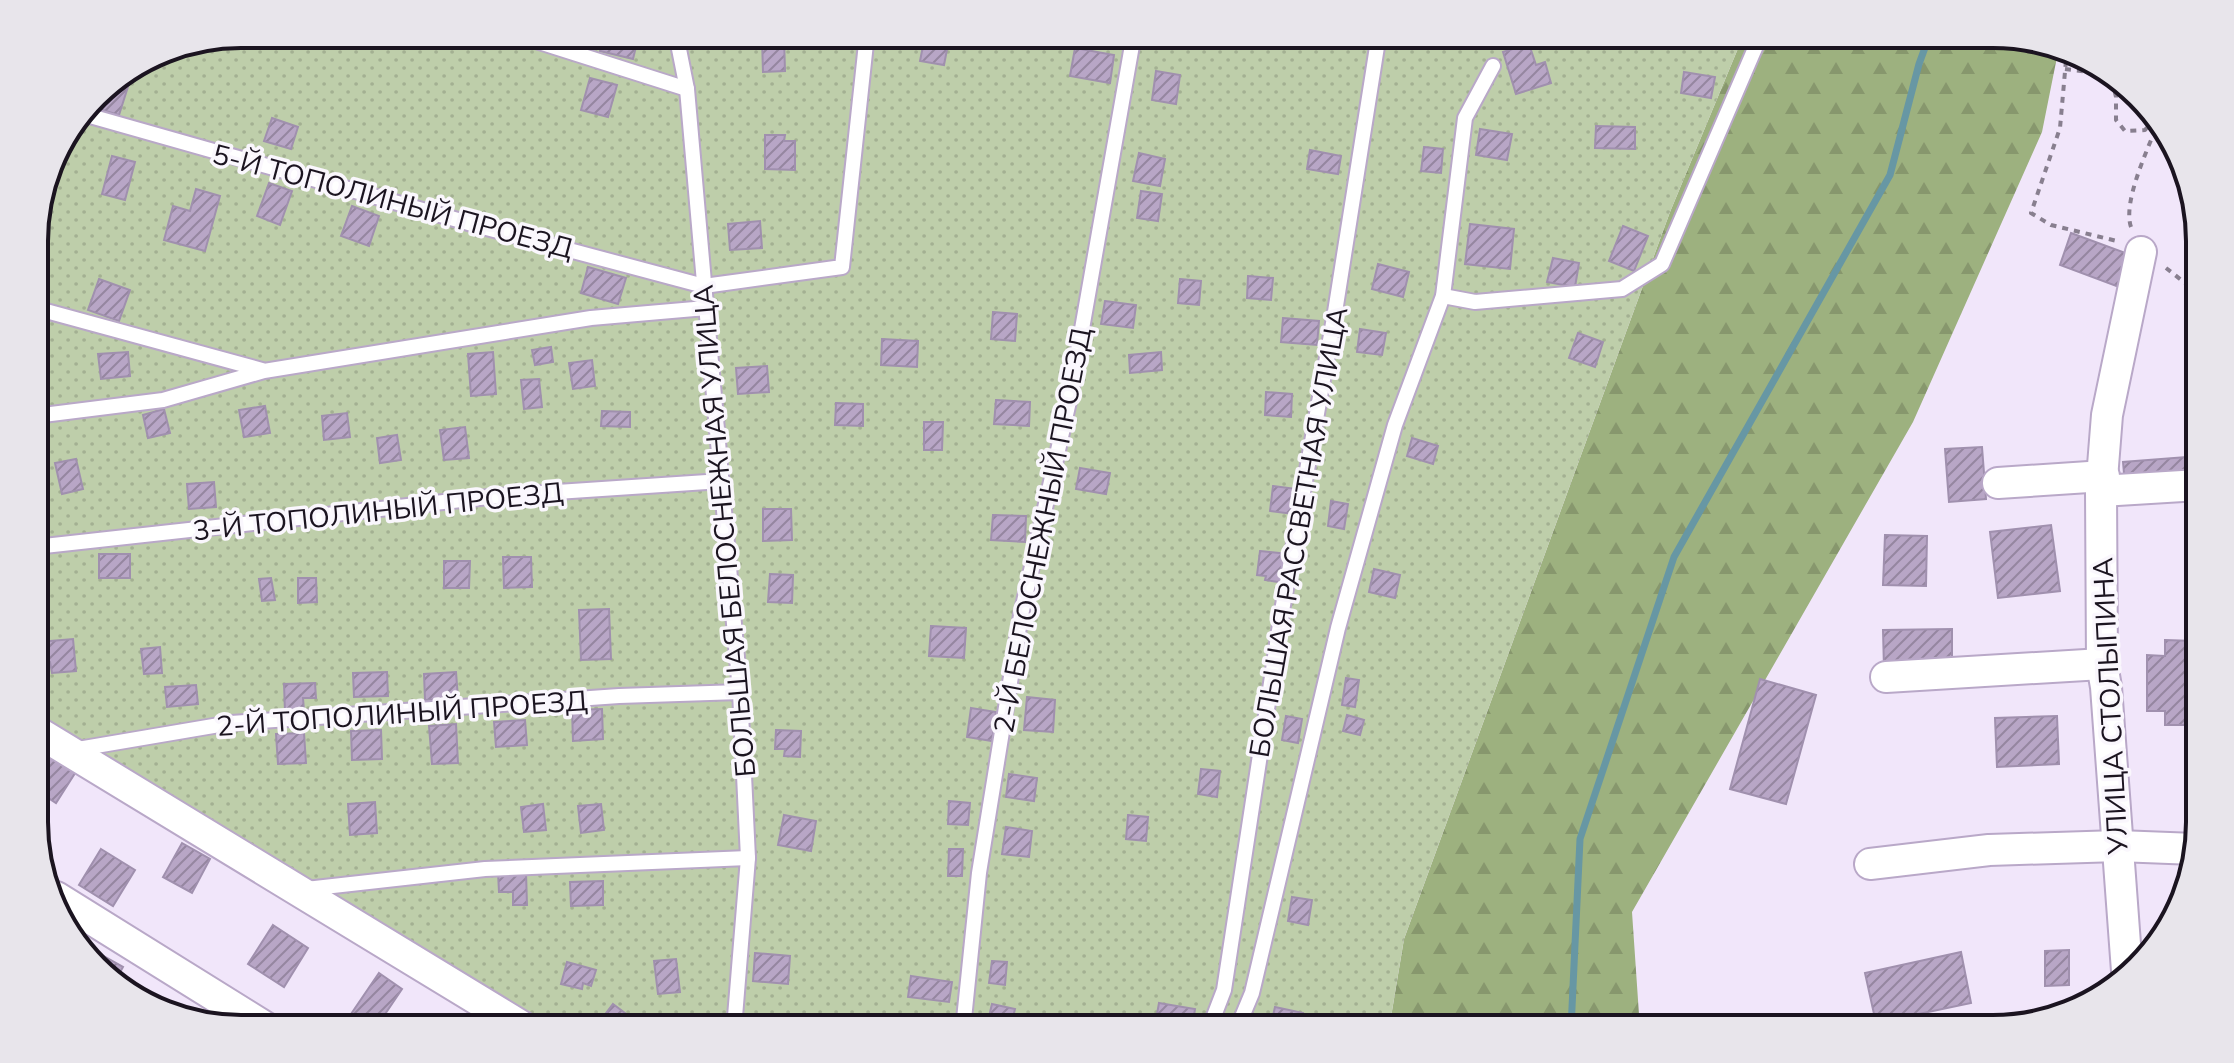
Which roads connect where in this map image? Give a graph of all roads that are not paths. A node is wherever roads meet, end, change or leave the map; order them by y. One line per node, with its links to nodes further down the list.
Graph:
1 (558, 48): 8 (lane)
2 (679, 48): 8 (lane, БОЛЬШАЯ БЕЛОСНЕЖНАЯ УЛИЦА)
3 (865, 48): 11 (lane)
4 (1132, 48): 37 (lane, 2-Й БЕЛОСНЕЖНЫЙ ПРОЕЗД)
5 (1377, 48): 38 (lane, БОЛЬШАЯ РАССВЕТНАЯ УЛИЦА)
6 (1755, 48): 12 (lane)
7 (1493, 66): 12 (lane)
8 (687, 89): 11 (lane, БОЛЬШАЯ БЕЛОСНЕЖНАЯ УЛИЦА)
9 (94, 117): 11 (lane, 5-Й ТОПОЛИНЫЙ ПРОЕЗД)
10 (2140, 249): 19 (street, УЛИЦА СТОЛЫПИНА)
11 (704, 286): 13 (lane, БОЛЬШАЯ БЕЛОСНЕЖНАЯ УЛИЦА)
12 (1443, 296): 39 (lane)
13 (706, 308): 15 (lane); 17 (lane, БОЛЬШАЯ БЕЛОСНЕЖНАЯ УЛИЦА)
14 (48, 312): 15 (lane)
15 (264, 371): 16 (lane)
16 (48, 414)
17 (722, 481): 21 (lane, 3-Й ТОПОЛИНЫЙ ПРОЕЗД); 24 (lane, БОЛЬШАЯ БЕЛОСНЕЖНАЯ УЛИЦА)
18 (1998, 483): 19 (street)
19 (2102, 483): 20 (street); 22 (street, УЛИЦА СТОЛЫПИНА)
20 (2186, 485)
21 (48, 546)
22 (2102, 664): 23 (street); 27 (street, УЛИЦА СТОЛЫПИНА)
23 (1886, 677)
24 (740, 692): 26 (lane, 2-Й ТОПОЛИНЫЙ ПРОЕЗД); 29 (lane, БОЛЬШАЯ БЕЛОСНЕЖНАЯ УЛИЦА)
25 (48, 739): 26 (street)
26 (66, 751): 31 (street)
27 (2118, 846): 28 (street); 30 (street); 33 (street, УЛИЦА СТОЛЫПИНА)
28 (2184, 849)
29 (748, 858): 31 (lane); 36 (lane, БОЛЬШАЯ БЕЛОСНЕЖНАЯ УЛИЦА)
30 (1870, 864)
31 (295, 890): 35 (street)
32 (67, 904): 34 (street)
33 (2126, 960)
34 (246, 1015)
35 (503, 1015)
36 (735, 1015)
37 (964, 1015)
38 (1214, 1015)
39 (1243, 1015)

